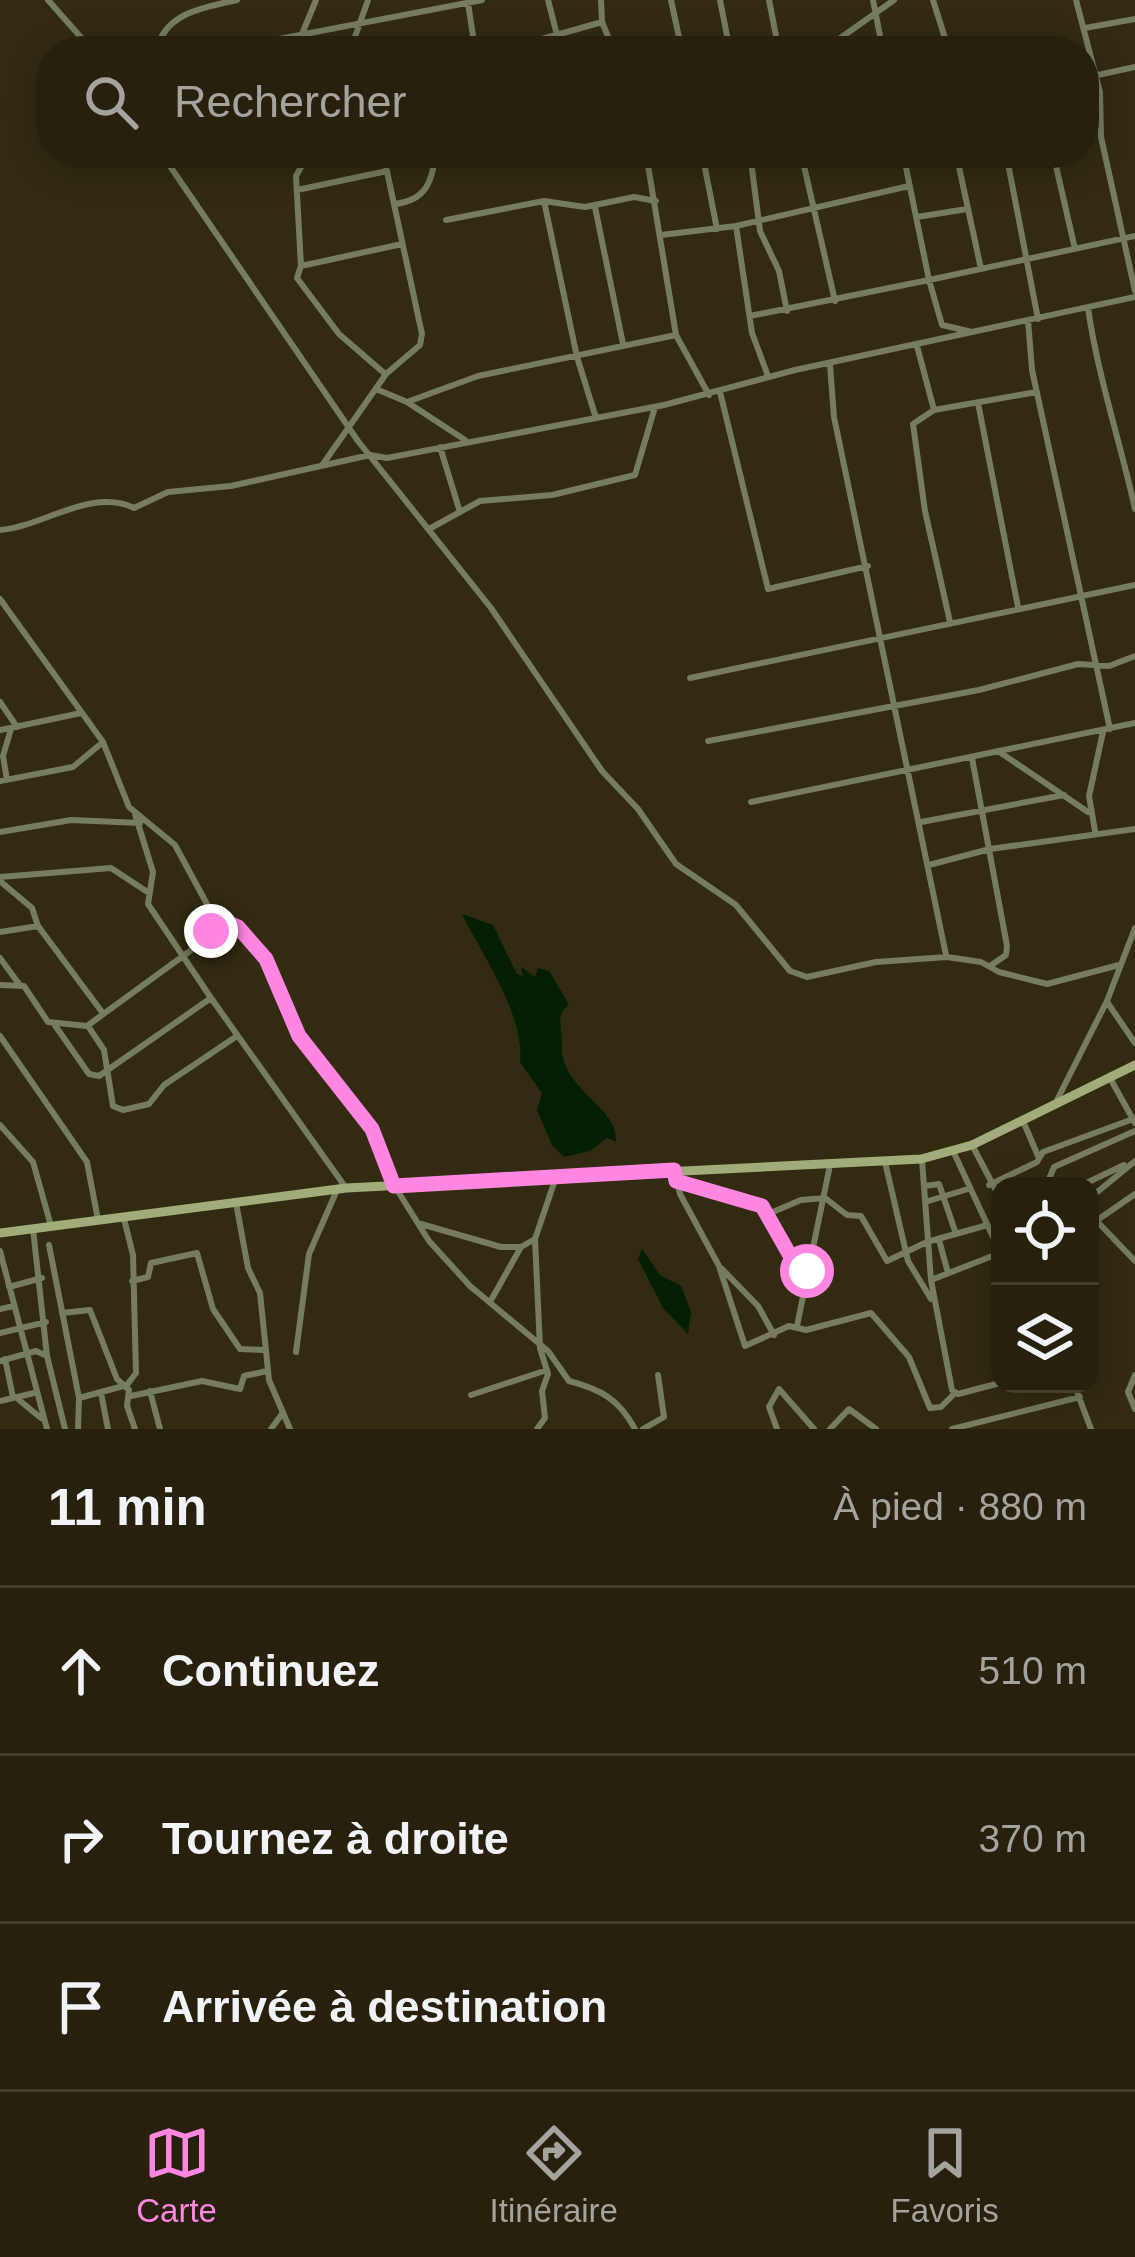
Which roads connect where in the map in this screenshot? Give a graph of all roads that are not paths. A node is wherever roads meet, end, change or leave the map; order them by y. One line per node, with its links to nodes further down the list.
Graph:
1 (48, 0): 25 (street)
2 (194, 0): 18 (street)
3 (237, 0): 18 (street)
4 (316, 0): 27 (street)
5 (368, 0): 22 (street)
6 (482, 0): 16 (street)
7 (548, 0): 24 (street)
8 (612, 0): 17 (street)
9 (671, 0): 33 (street)
10 (720, 0): 34 (street)
11 (769, 0): 35 (street)
12 (873, 0): 19 (street)
13 (893, 0): 19 (street)
14 (932, 0): 38 (street)
15 (1076, 0): 23 (street)
16 (468, 3): 22 (street); 30 (street)
17 (602, 3): 21 (street)
18 (184, 12): 26 (street)
19 (877, 16): 36 (street); 37 (street)
20 (1135, 19): 23 (street)
21 (602, 22): 24 (street); 32 (street)
22 (357, 25): 28 (street); 29 (street)
23 (1084, 28): 39 (street)
24 (556, 31): 31 (street)
25 (80, 36)
26 (162, 36)
27 (298, 36)
28 (302, 36)
29 (354, 36)
30 (471, 36)
31 (544, 36)
32 (608, 36)
33 (679, 36)
34 (727, 36)
35 (778, 36)
36 (844, 36)
37 (880, 36)
38 (944, 36)
39 (1086, 36)
40 (1135, 68): 41 (street)
41 (1099, 74)
42 (1099, 112): 70 (street)
43 (170, 168): 101 (street)
44 (301, 168): 57 (street)
45 (386, 168): 55 (street)
46 (434, 168): 60 (street)
47 (649, 168): 59 (street)
48 (705, 168): 68 (street)
49 (752, 168): 66 (street)
50 (805, 168): 62 (street)
51 (905, 168): 56 (street)
52 (959, 168): 63 (street)
53 (1009, 168): 73 (street)
54 (1056, 168): 72 (street)
55 (387, 171): 57 (street); 60 (street)
56 (909, 186): 62 (street); 64 (street)
57 (296, 190): 74 (street)
58 (544, 201): 61 (street); 65 (street); 88 (street)
59 (656, 201): 61 (street); 69 (street)
60 (394, 205): 71 (street)
61 (595, 206): 86 (street)
62 (814, 208): 66 (street); 78 (street)
63 (967, 208): 64 (street); 75 (street)
64 (917, 217): 76 (street)
65 (446, 220)
66 (760, 220): 67 (street); 80 (street)
67 (736, 226): 68 (street); 81 (street)
68 (717, 229): 69 (street)
69 (661, 235): 85 (street)
70 (1131, 237): 72 (street); 77 (street)
71 (402, 244): 74 (street); 90 (street)
72 (1075, 249): 73 (street)
73 (1026, 260): 75 (street); 82 (street)
74 (301, 266): 90 (street)
75 (981, 269): 76 (street)
76 (929, 280): 78 (street); 84 (street)
77 (1135, 294): 79 (street)
78 (835, 301): 80 (street)
79 (1088, 308): 82 (street); 106 (street)
80 (788, 311): 81 (street)
81 (750, 316): 91 (street)
82 (1038, 319): 83 (street)
83 (1028, 320): 84 (street); 94 (street)
84 (972, 332): 87 (street)
85 (676, 335): 86 (street); 95 (street)
86 (623, 346): 88 (street)
87 (917, 346): 89 (street); 99 (street)
88 (577, 357): 96 (street); 100 (street)
89 (830, 365): 91 (street); 110 (street)
90 (386, 374): 92 (street)
91 (769, 376): 93 (street)
92 (376, 389): 96 (street); 101 (street)
93 (720, 392): 95 (street); 110 (street)
94 (1037, 392): 97 (street); 112 (street)
95 (709, 394): 98 (street)
96 (407, 402): 102 (street)
97 (978, 403): 99 (street); 114 (street)
98 (655, 407): 100 (street); 107 (street)
99 (934, 410): 115 (street)
100 (596, 418): 102 (street)
101 (350, 428): 104 (street); 105 (street)
102 (469, 442): 103 (street)
103 (440, 446): 104 (street); 107 (street)
104 (370, 455): 105 (street); 109 (street)
105 (323, 464): 108 (street)
106 (1135, 509)
107 (460, 512): 109 (street)
108 (0, 530)
109 (429, 530): 153 (street)
110 (868, 566): 116 (street)
111 (1135, 585): 112 (street)
112 (1079, 594): 114 (street); 118 (street)
113 (0, 599): 122 (street)
114 (1018, 607): 115 (street)
115 (950, 622): 116 (street)
116 (881, 641): 119 (street); 121 (street)
117 (1135, 656): 118 (street)
118 (1096, 666): 121 (street); 126 (street)
119 (690, 677)
120 (0, 702): 124 (street)
121 (897, 704): 127 (street); 131 (street)
122 (85, 713): 124 (street); 128 (street)
123 (1135, 723): 126 (street)
124 (14, 728): 125 (street); 132 (street)
125 (0, 730)
126 (1106, 731): 129 (street); 137 (street)
127 (709, 741)
128 (103, 742): 132 (street); 135 (street)
129 (998, 751): 130 (street); 133 (street)
130 (972, 758): 131 (street); 136 (street)
131 (910, 773): 134 (street); 138 (street)
132 (4, 780)
133 (1064, 795): 136 (street); 137 (street)
134 (751, 802)
135 (130, 807): 139 (street); 147 (street)
136 (979, 812): 138 (street); 143 (street)
137 (1088, 812): 141 (street)
138 (921, 821): 144 (street)
139 (140, 823): 142 (street); 146 (street)
140 (1135, 829): 141 (street)
141 (1095, 831): 143 (street)
142 (0, 832)
143 (990, 849): 144 (street); 156 (street)
144 (929, 865): 153 (street)
145 (0, 879): 146 (street); 148 (street)
146 (146, 891): 152 (street)
147 (214, 917): 152 (street); 186 (street)
148 (38, 926): 150 (street); 161 (street)
149 (1135, 928): 151 (street)
150 (0, 932)
151 (1132, 939): 155 (street)
152 (182, 957): 159 (street); 161 (street)
153 (947, 957): 156 (street)
154 (0, 958): 157 (street)
155 (1118, 965): 156 (street); 160 (street)
156 (990, 966)
157 (19, 984): 158 (street); 162 (street)
158 (0, 985)
159 (211, 998): 165 (street); 168 (street)
160 (1107, 1001): 166 (street); 170 (street)
161 (102, 1012): 163 (street)
162 (54, 1024): 163 (street); 168 (street)
163 (87, 1026): 168 (street)
164 (0, 1036): 200 (street)
165 (237, 1036): 168 (street); 189 (street)
166 (1135, 1043)
167 (1135, 1065): 169 (street)
168 (108, 1069)
169 (1110, 1078): 170 (street); 172 (street)
170 (1055, 1105): 171 (street)
171 (1023, 1121): 174 (street); 177 (street)
172 (1134, 1121): 177 (street); 183 (street)
173 (0, 1126): 204 (street)
174 (972, 1145): 175 (street); 185 (street)
175 (954, 1153): 176 (street); 190 (street)
176 (921, 1159): 179 (street); 187 (street)
177 (1039, 1159): 185 (street)
178 (1134, 1161): 184 (street); 191 (street)
179 (885, 1162): 180 (street); 216 (street)
180 (830, 1165): 182 (street); 194 (street)
181 (556, 1174): 182 (street); 186 (street); 209 (street)
182 (675, 1175): 197 (street); 220 (street)
183 (1050, 1177)
184 (1099, 1177)
185 (988, 1185): 188 (street)
186 (394, 1186): 189 (street); 202 (street)
187 (925, 1186): 193 (street); 195 (street)
188 (991, 1188)
189 (342, 1189): 196 (street); 239 (street)
190 (968, 1189): 193 (street); 203 (street)
191 (1099, 1190)
192 (1135, 1194): 198 (street)
193 (944, 1197): 195 (street); 207 (street)
194 (825, 1198): 197 (street); 216 (street); 223 (street)
195 (924, 1202): 211 (street)
196 (236, 1203): 199 (street); 238 (street)
197 (768, 1214): 223 (street)
198 (1099, 1214)
199 (124, 1220): 200 (street); 225 (street)
200 (98, 1223): 204 (street)
201 (1099, 1223): 217 (street)
202 (418, 1224): 214 (street); 227 (street)
203 (984, 1226): 207 (street); 208 (street)
204 (51, 1228): 205 (street)
205 (33, 1229): 206 (street); 222 (street)
206 (0, 1233)
207 (956, 1235): 210 (street)
208 (991, 1237)
209 (535, 1239): 214 (street); 237 (street)
210 (939, 1240): 211 (street); 221 (street)
211 (927, 1242): 216 (street); 224 (street)
212 (1135, 1243): 217 (street)
213 (49, 1244): 231 (street)
214 (521, 1247): 227 (street)
215 (0, 1251): 226 (street)
216 (906, 1252): 228 (street)
217 (1127, 1252): 219 (street)
218 (991, 1256): 221 (street)
219 (1135, 1262)
220 (720, 1268): 236 (street); 236 (street)
221 (948, 1273): 224 (street)
222 (42, 1278): 226 (street); 232 (street)
223 (804, 1280): 233 (street)
224 (931, 1280): 228 (street)
225 (132, 1281): 238 (street); 249 (street)
226 (6, 1287): 229 (street)
227 (490, 1302): 237 (street)
228 (934, 1302): 255 (street)
229 (14, 1306): 230 (street); 234 (street)
230 (0, 1310)
231 (62, 1313): 249 (street); 260 (street)
232 (46, 1322): 234 (street); 241 (street)
233 (796, 1326): 236 (street); 255 (street)
234 (19, 1329): 235 (street); 240 (street)
235 (0, 1333)
236 (773, 1335)
237 (540, 1344): 243 (street); 273 (street)
238 (263, 1350): 244 (street)
239 (296, 1352)
240 (25, 1353): 241 (street); 242 (street); 245 (street)
241 (47, 1356): 265 (street)
242 (3, 1360): 248 (street)
243 (548, 1370): 256 (street); 272 (street)
244 (267, 1371): 251 (street); 263 (street)
245 (29, 1372): 248 (street); 254 (street)
246 (658, 1376): 273 (street)
247 (1135, 1376): 262 (street)
248 (10, 1377): 259 (street)
249 (127, 1385): 252 (street); 257 (street)
250 (991, 1385): 255 (street)
251 (150, 1391): 257 (street); 269 (street)
252 (101, 1393): 260 (street); 267 (street)
253 (1078, 1393): 258 (street)
254 (34, 1394): 259 (street); 264 (street)
255 (954, 1394)
256 (471, 1395)
257 (131, 1396): 268 (street)
258 (1080, 1396): 278 (street); 279 (street)
259 (15, 1398): 261 (street); 264 (street)
260 (79, 1398): 266 (street)
261 (0, 1401)
262 (1135, 1409)
263 (282, 1414): 270 (street); 271 (street)
264 (45, 1425): 265 (street)
265 (64, 1427)
266 (78, 1429)
267 (108, 1429)
268 (135, 1429)
269 (160, 1429)
270 (271, 1429)
271 (290, 1429)
272 (537, 1429)
273 (639, 1429)
274 (777, 1429): 275 (street)
275 (814, 1429)
276 (830, 1429): 277 (street)
277 (876, 1429)
278 (952, 1429)
279 (1091, 1429)

